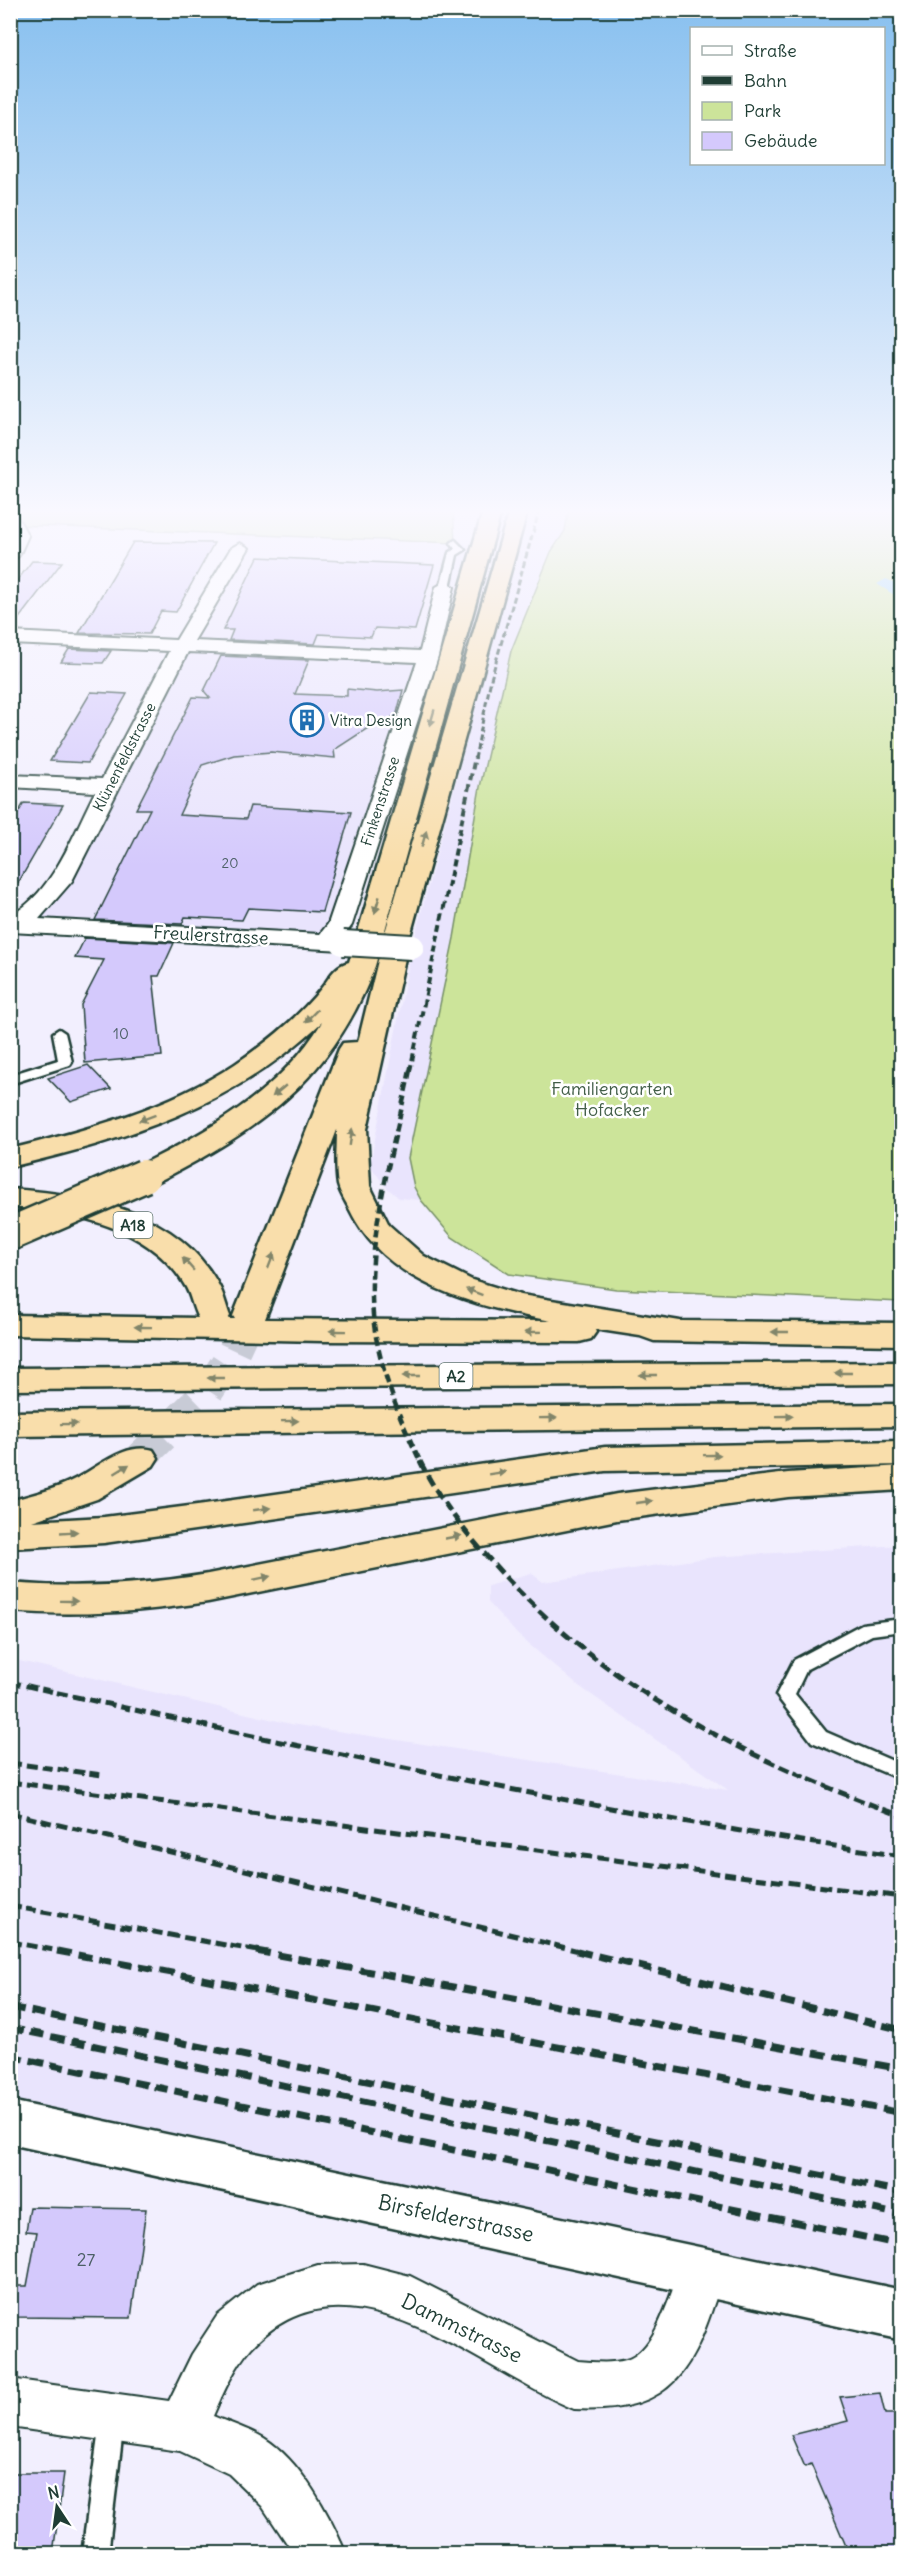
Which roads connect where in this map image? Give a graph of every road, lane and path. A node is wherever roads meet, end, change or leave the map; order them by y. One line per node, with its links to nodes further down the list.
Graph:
1 (192, 628): 6 (street, Klünenfeldstrasse)
2 (435, 628): 7 (street, Finkenstrasse)
3 (459, 628): 11 (highway, one-way to 11)
4 (479, 628): 11 (highway, one-way to 4)
5 (10, 638): 6 (street)
6 (182, 645): 7 (street); 9 (street, Klünenfeldstrasse)
7 (428, 657): 11 (street, Finkenstrasse)
8 (10, 781): 9 (street)
9 (110, 786): 10 (street, Klünenfeldstrasse)
10 (12, 925): 11 (street, Freulerstrasse)
11 (370, 941): 14 (highway, one-way to 14); 16 (highway, one-way to 16, bridge); 18 (highway, one-way to 11); 20 (highway, one-way to 11)
12 (59, 1033): 13 (lane)
13 (10, 1080)
14 (10, 1158)
15 (10, 1197): 17 (highway, A18, one-way to 15)
16 (10, 1234)
17 (213, 1316)
18 (250, 1316)
19 (10, 1325): 20 (highway, one-way to 19)
20 (675, 1330): 21 (highway, one-way to 20)
21 (902, 1334)
22 (902, 1373): 23 (highway, A2, one-way to 23)
23 (10, 1379)
24 (902, 1415): 25 (highway, one-way to 24)
25 (10, 1425)
26 (902, 1453): 30 (highway, one-way to 26)
27 (140, 1458): 29 (highway, one-way to 27)
28 (902, 1478): 31 (highway, one-way to 28)
29 (10, 1515)
30 (10, 1534)
31 (10, 1597)
32 (902, 1625): 33 (lane)
33 (902, 1773)
34 (10, 2122): 35 (main road, Birsfelderstrasse)
35 (702, 2271): 36 (main road, Birsfelderstrasse); 39 (street, Dammstrasse)
36 (902, 2315)
37 (10, 2403): 38 (street)
38 (112, 2419): 39 (street); 40 (lane)
39 (182, 2427): 41 (street)
40 (95, 2553)
41 (320, 2553)

